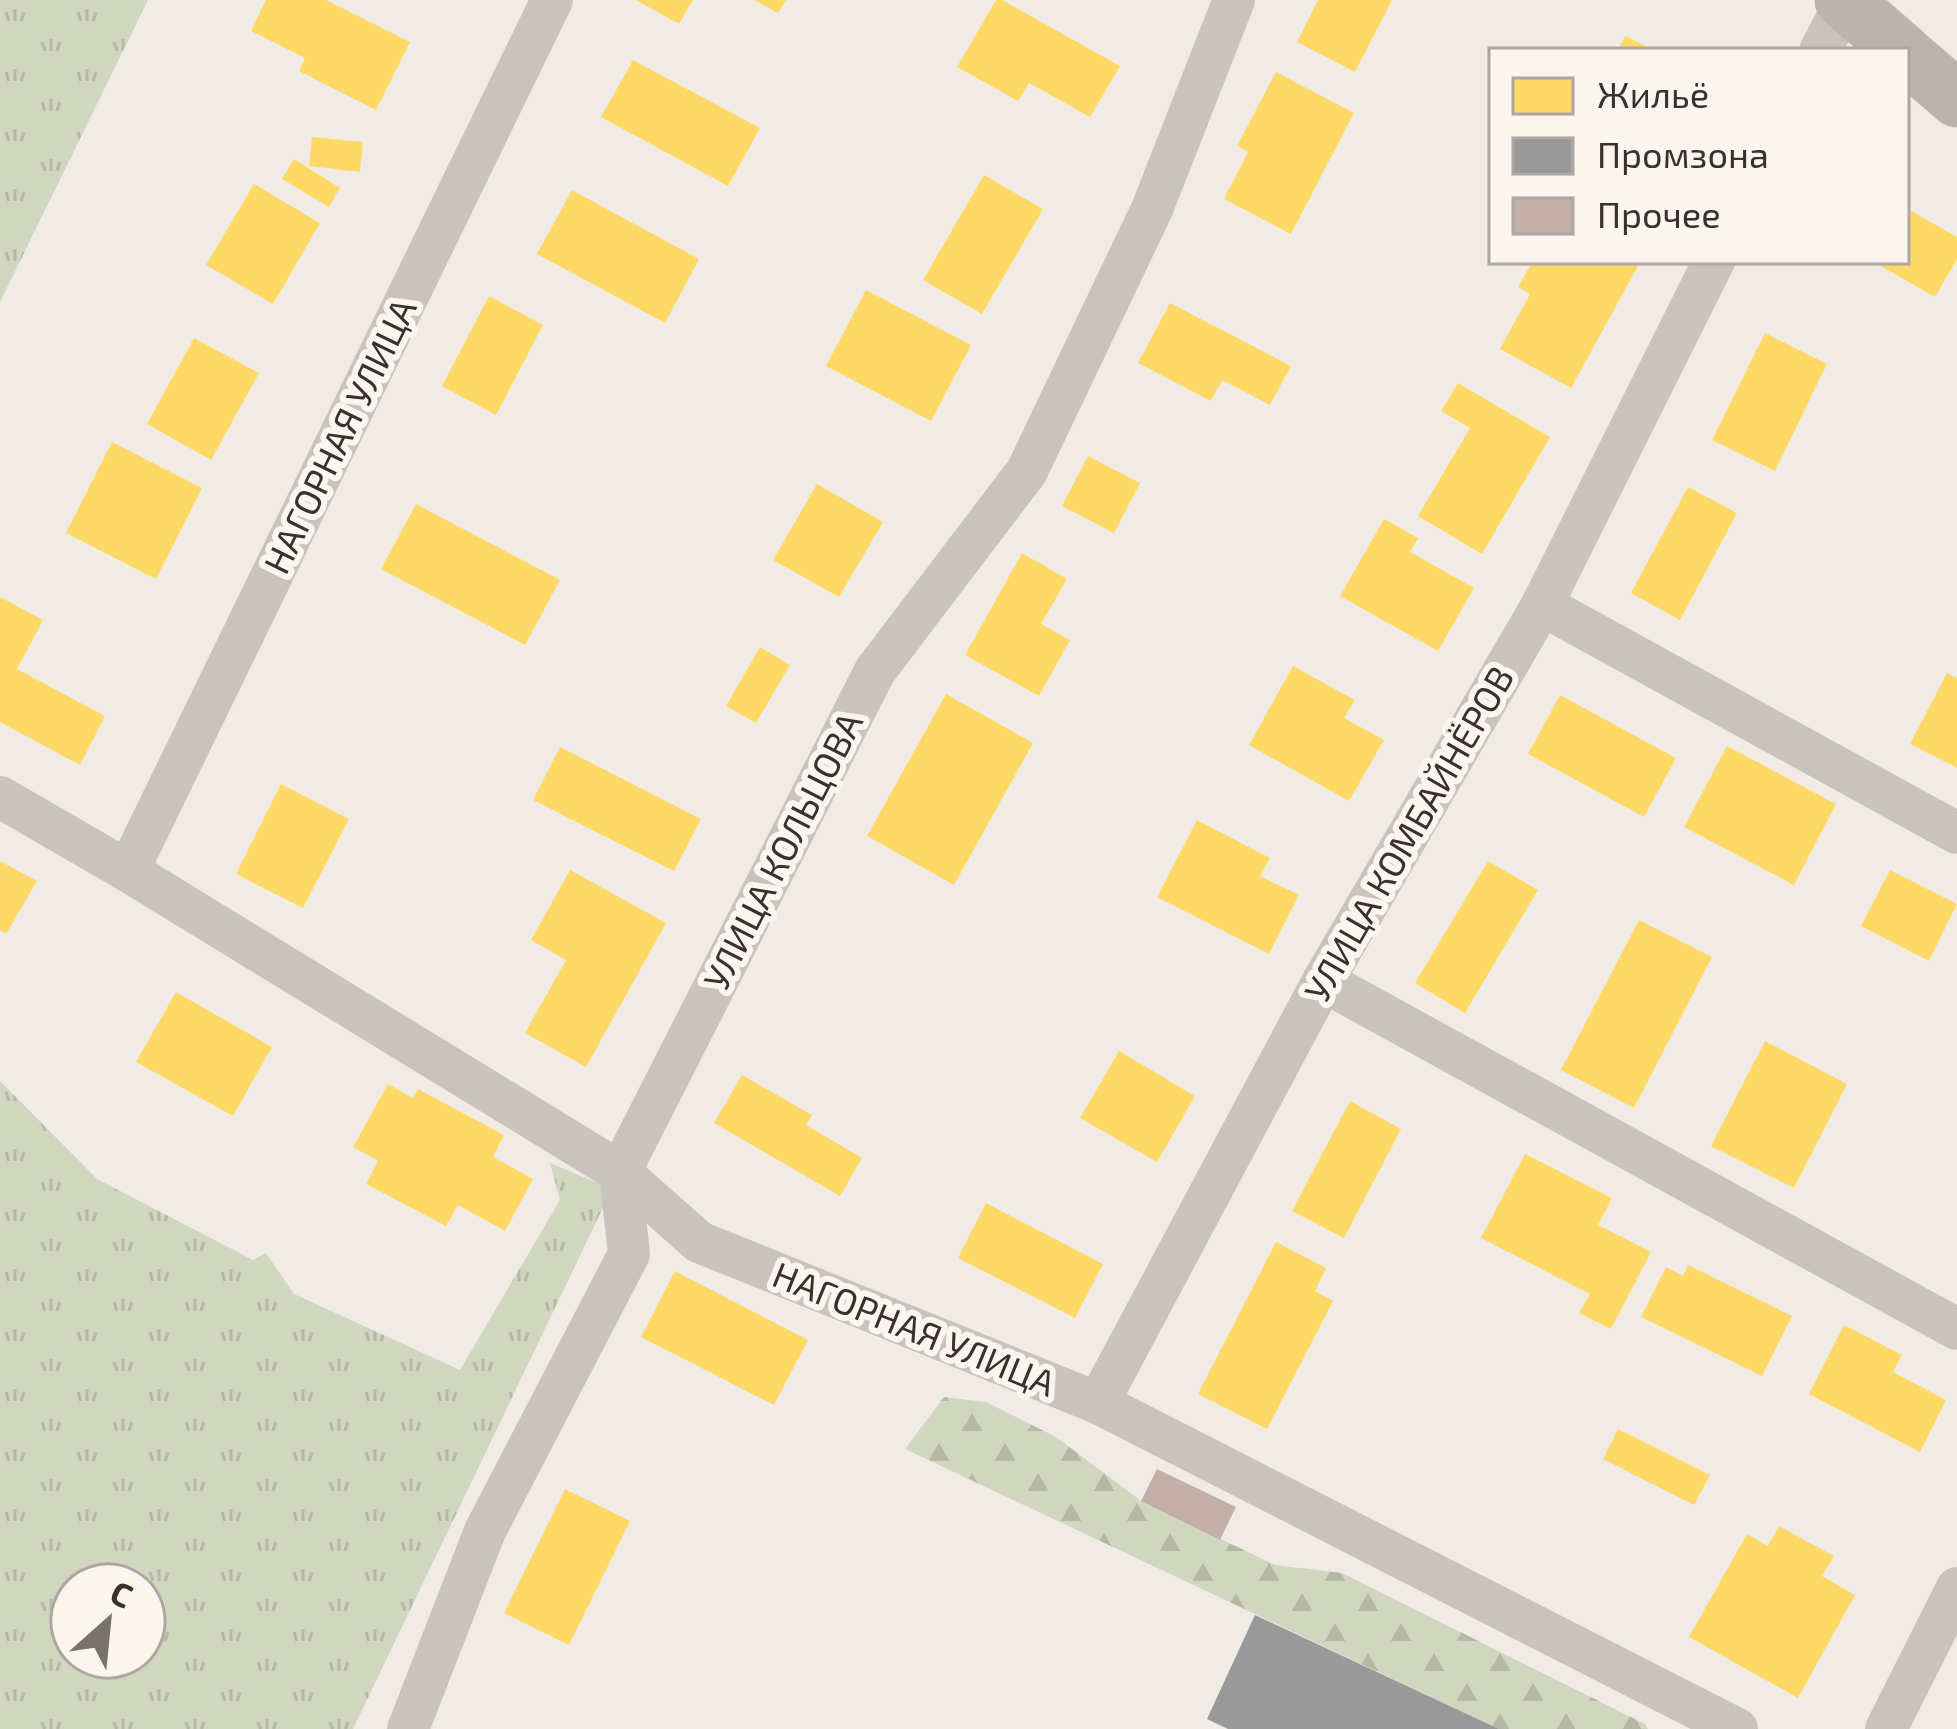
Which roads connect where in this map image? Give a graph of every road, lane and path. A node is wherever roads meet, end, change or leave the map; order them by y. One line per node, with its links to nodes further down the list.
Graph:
1 (552, 0): 12 (street, НАГОРНАЯ УЛИЦА)
2 (1234, 0): 14 (street, УЛИЦА КОЛЬЦОВА)
3 (1844, 1): 4 (street); 5 (main road)
4 (1821, 48)
5 (1898, 48)
6 (1909, 57): 7 (main road)
7 (1957, 99)
8 (1712, 264): 9 (street, УЛИЦА КОМБАЙНЁРОВ)
9 (1542, 605): 11 (street); 13 (street, УЛИЦА КОМБАЙНЁРОВ)
10 (0, 797): 12 (street, НАГОРНАЯ УЛИЦА)
11 (1957, 833)
12 (128, 871): 14 (street, НАГОРНАЯ УЛИЦА)
13 (1323, 981): 15 (street); 16 (street, УЛИЦА КОМБАЙНЁРОВ)
14 (620, 1172): 16 (street, НАГОРНАЯ УЛИЦА); 18 (street)
15 (1957, 1329)
16 (1098, 1403): 19 (street, НАГОРНАЯ УЛИЦА)
17 (1957, 1588): 20 (street)
18 (408, 1729)
19 (1737, 1729)
20 (1886, 1729)

